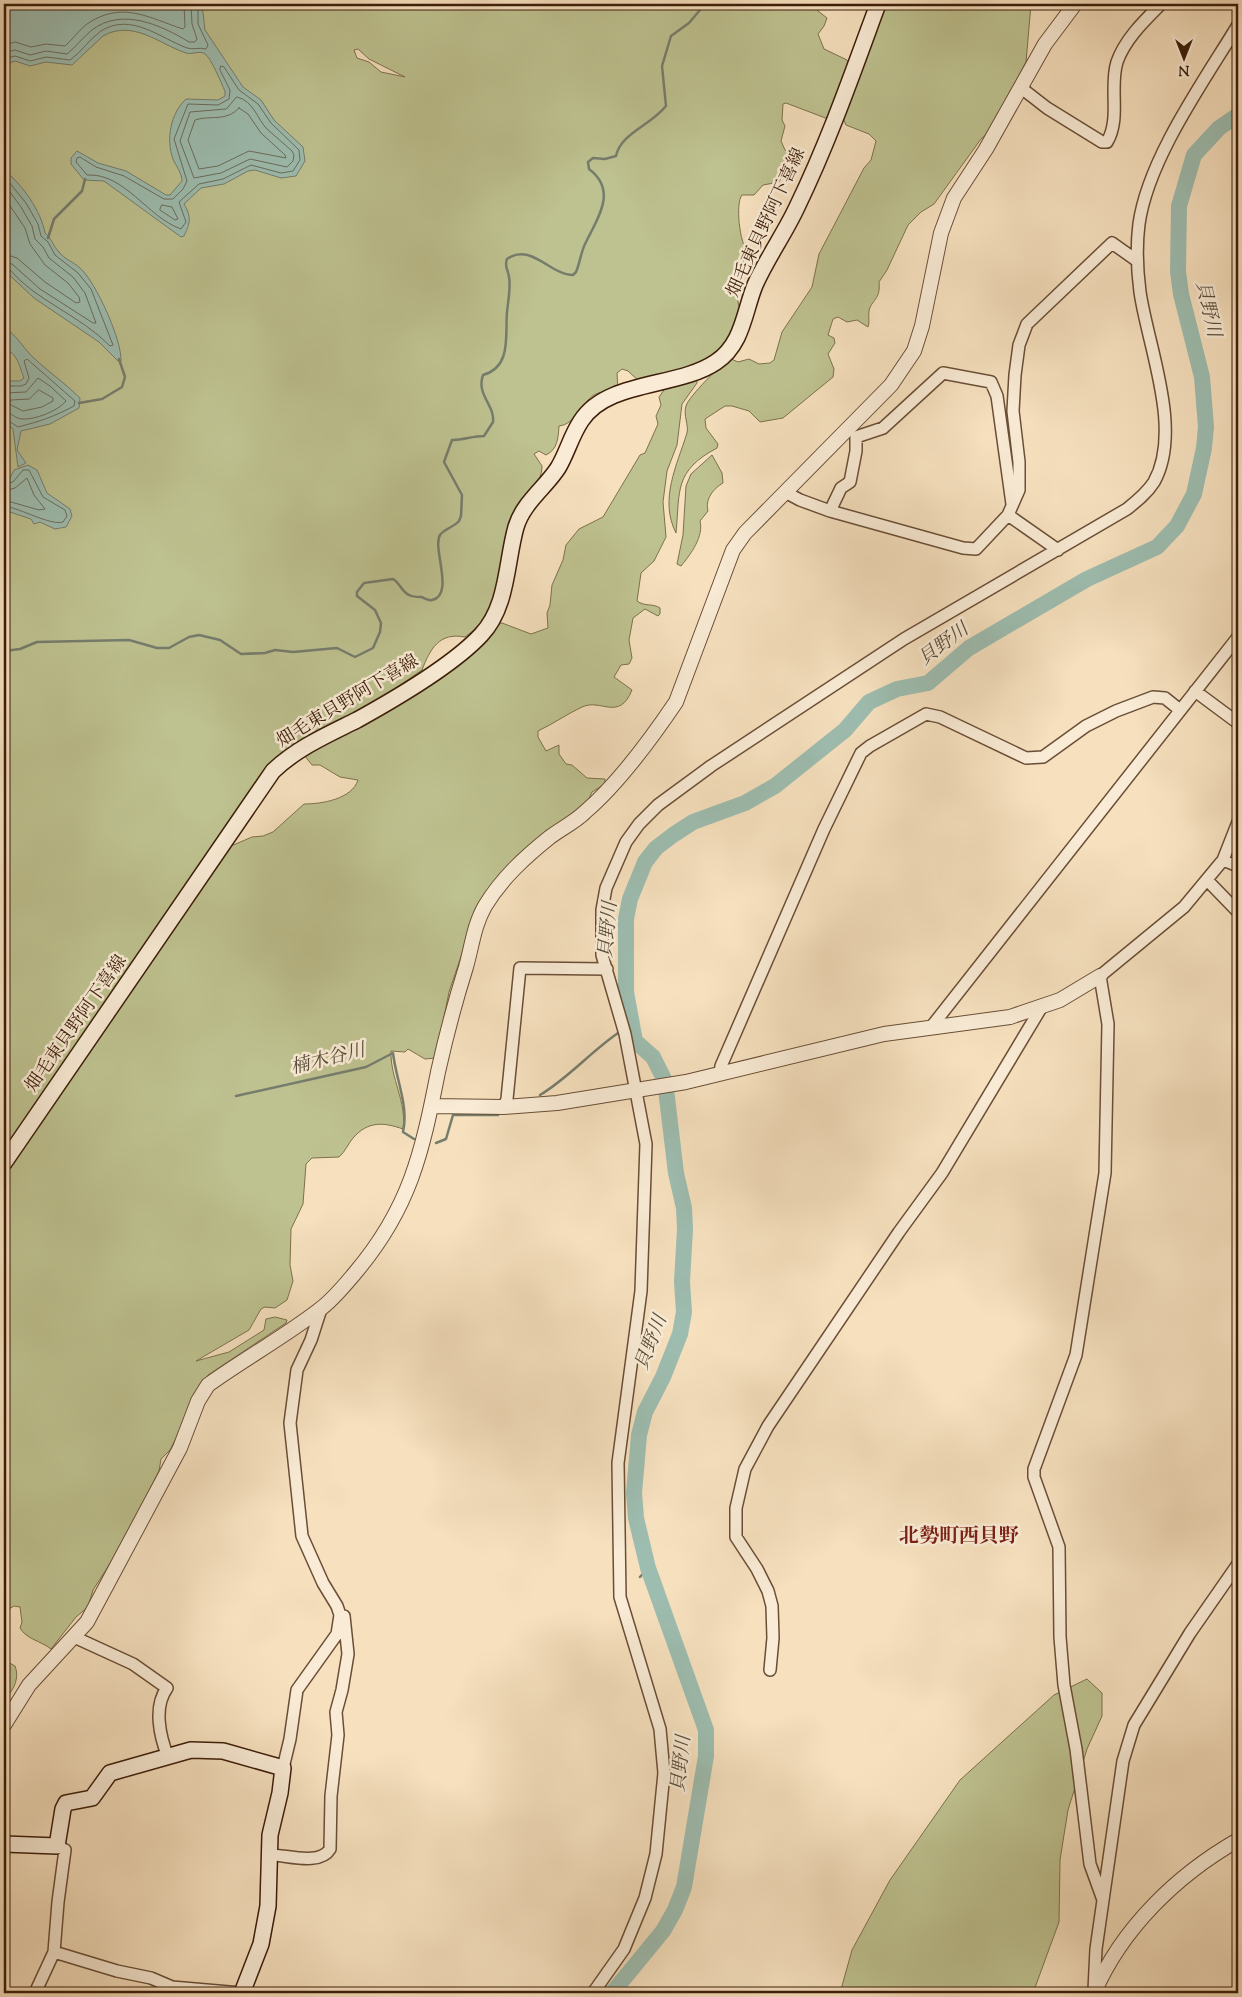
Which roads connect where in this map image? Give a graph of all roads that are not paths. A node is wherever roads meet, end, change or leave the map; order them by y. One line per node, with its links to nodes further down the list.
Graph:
1 (878, 4): 28 (main road, 畑毛東貝野阿下喜線)
2 (1075, 4): 5 (street)
3 (1161, 4): 5 (street)
4 (1238, 25): 6 (street)
5 (1020, 87): 7 (street)
6 (1136, 260): 9 (street); 10 (street)
7 (785, 492): 8 (street); 26 (street)
8 (830, 511): 9 (street); 9 (street)
9 (1010, 512): 10 (street)
10 (1058, 550): 20 (street)
11 (1238, 637): 12 (street)
12 (1195, 691): 13 (street); 14 (street)
13 (1180, 710): 23 (street); 24 (street)
14 (1238, 723)
15 (1238, 822): 16 (street)
16 (1223, 860): 17 (street); 18 (street)
17 (1238, 866)
18 (1207, 880): 19 (street); 21 (street)
19 (1238, 912)
20 (607, 969): 25 (street); 27 (street)
21 (1100, 976): 22 (street); 41 (street)
22 (1041, 1008): 23 (street); 33 (street)
23 (932, 1026): 24 (street)
24 (720, 1074): 25 (street)
25 (637, 1091): 27 (street); 46 (street)
26 (432, 1106): 27 (street); 29 (street)
27 (504, 1107)
28 (4, 1163)
29 (321, 1309): 31 (street); 32 (street)
30 (1238, 1564): 41 (street)
31 (337, 1606): 36 (street); 40 (street)
32 (74, 1637): 34 (street); 35 (street)
33 (770, 1670)
34 (4, 1725)
35 (168, 1757): 36 (main road); 39 (main road)
36 (283, 1768): 40 (main road)
37 (1238, 1840): 47 (street)
38 (4, 1844): 39 (main road)
39 (57, 1846): 42 (street)
40 (271, 1855): 45 (main road)
41 (1104, 1900): 47 (street)
42 (54, 1952): 43 (street); 44 (street)
43 (169, 1990): 45 (street)
44 (35, 1993)
45 (242, 1993)
46 (593, 1993)
47 (1094, 1993)

